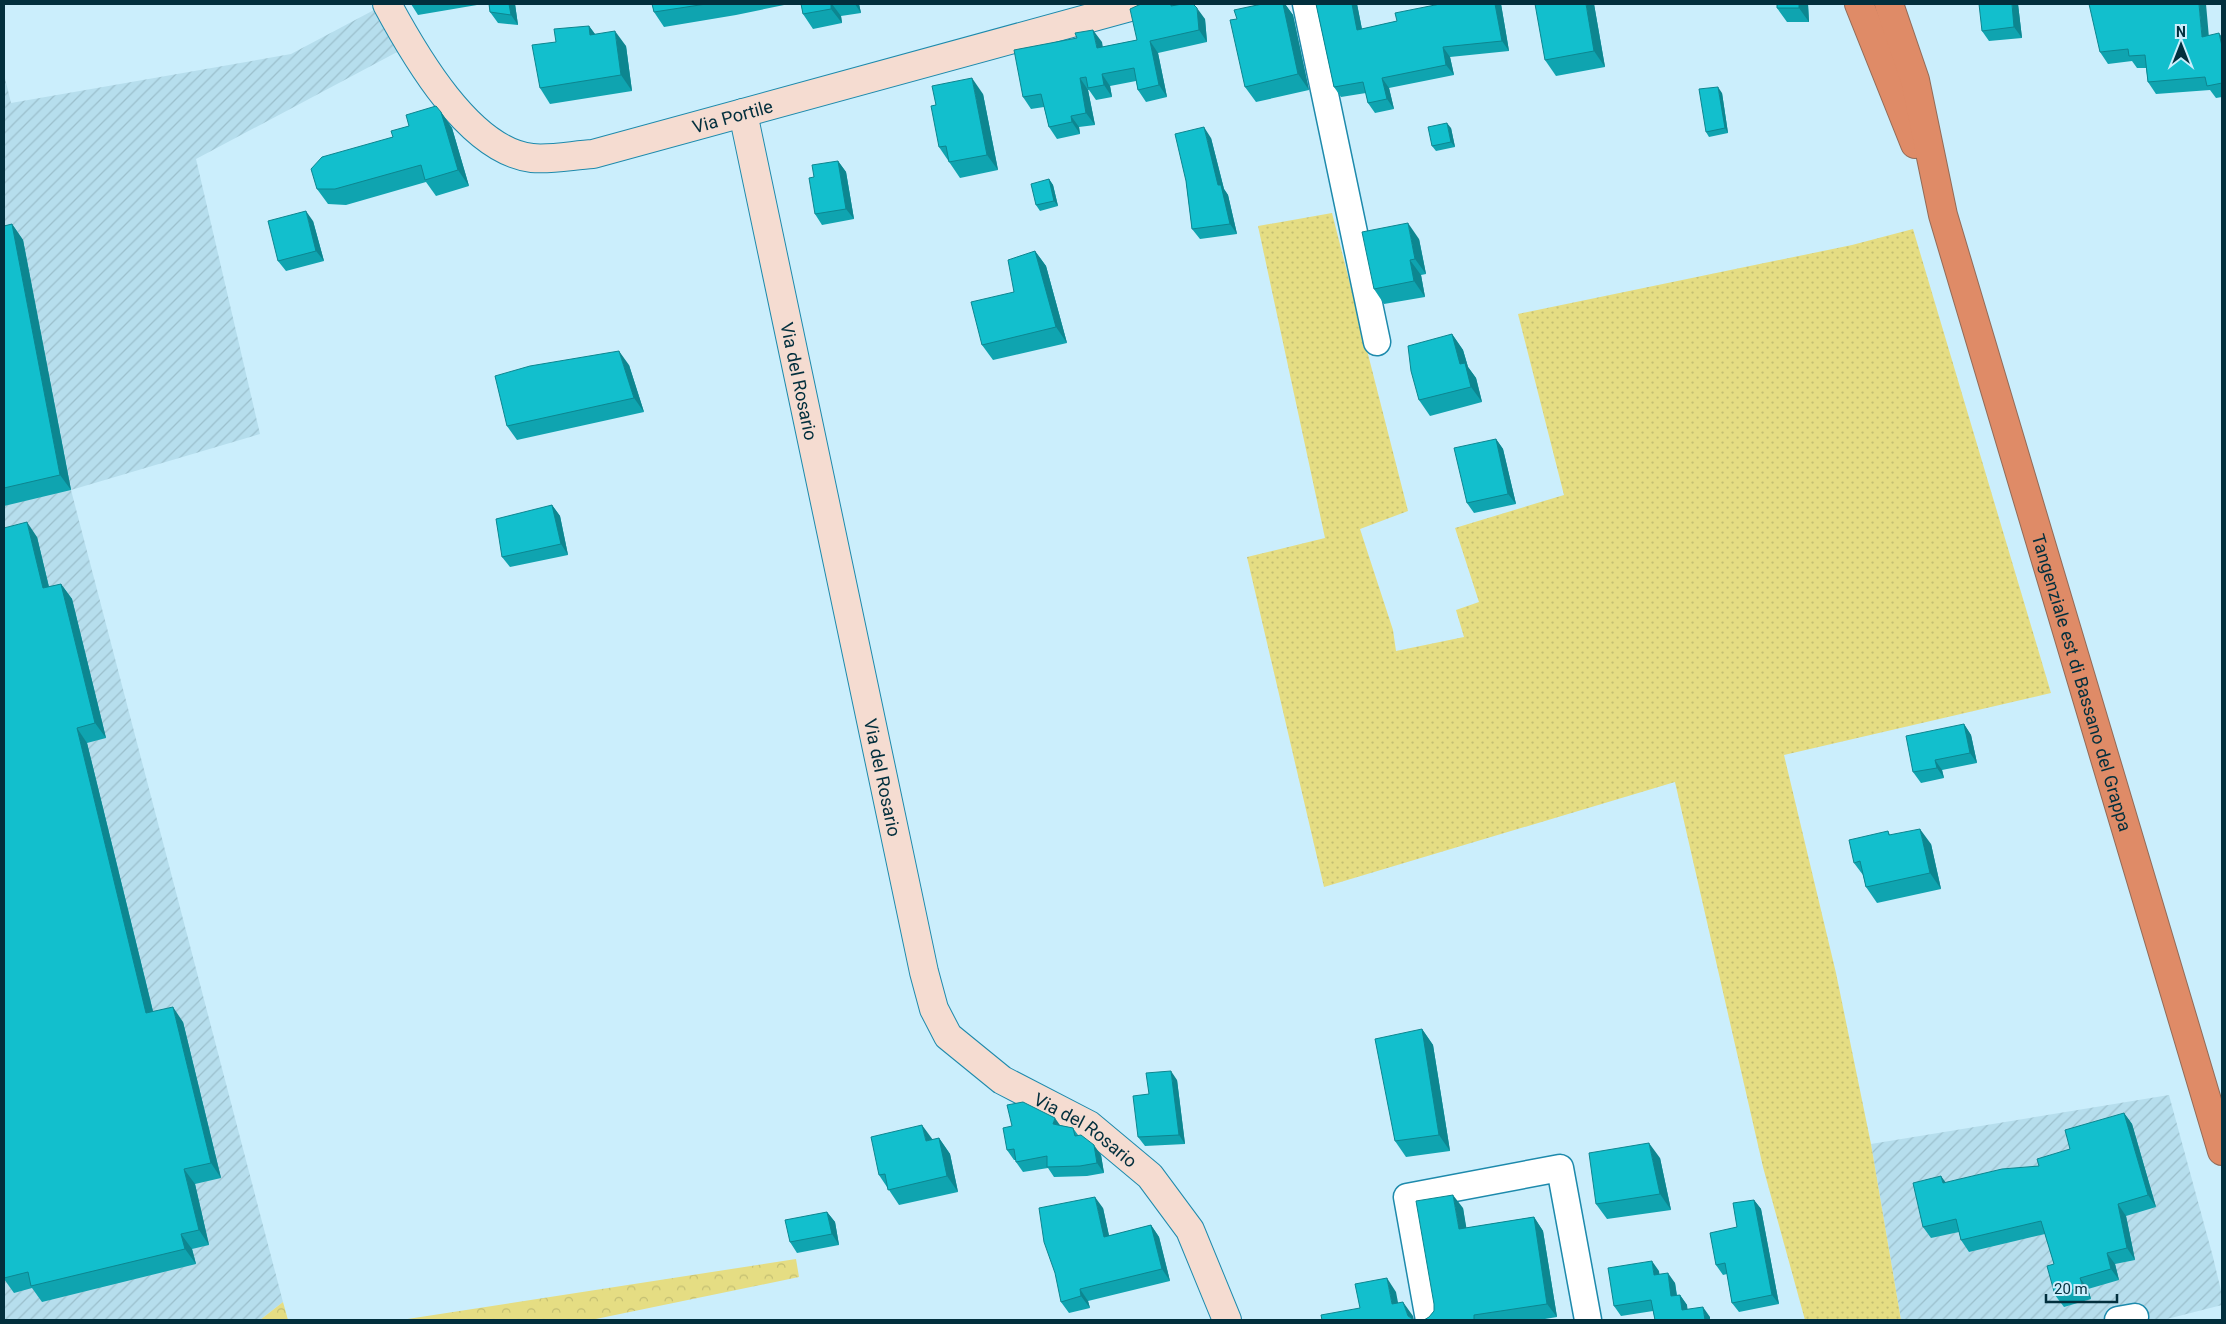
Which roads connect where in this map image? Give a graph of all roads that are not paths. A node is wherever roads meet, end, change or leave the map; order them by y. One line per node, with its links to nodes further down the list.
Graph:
1 (387, 4): 6 (street, Via Portile)
2 (1141, 4): 6 (street, Via Portile)
3 (1306, 4): 8 (street)
4 (1859, 4): 7 (highway, Tangenziale est di Bassano del Grappa)
5 (1889, 4): 7 (highway, Tangenziale est di Bassano del Grappa)
6 (743, 113): 10 (street, Via del Rosario)
7 (1943, 215): 9 (highway, Tangenziale est di Bassano del Grappa)
8 (1377, 342)
9 (2222, 1151)
10 (1227, 1320)
11 (1429, 1320): 12 (street)
12 (1588, 1320)

